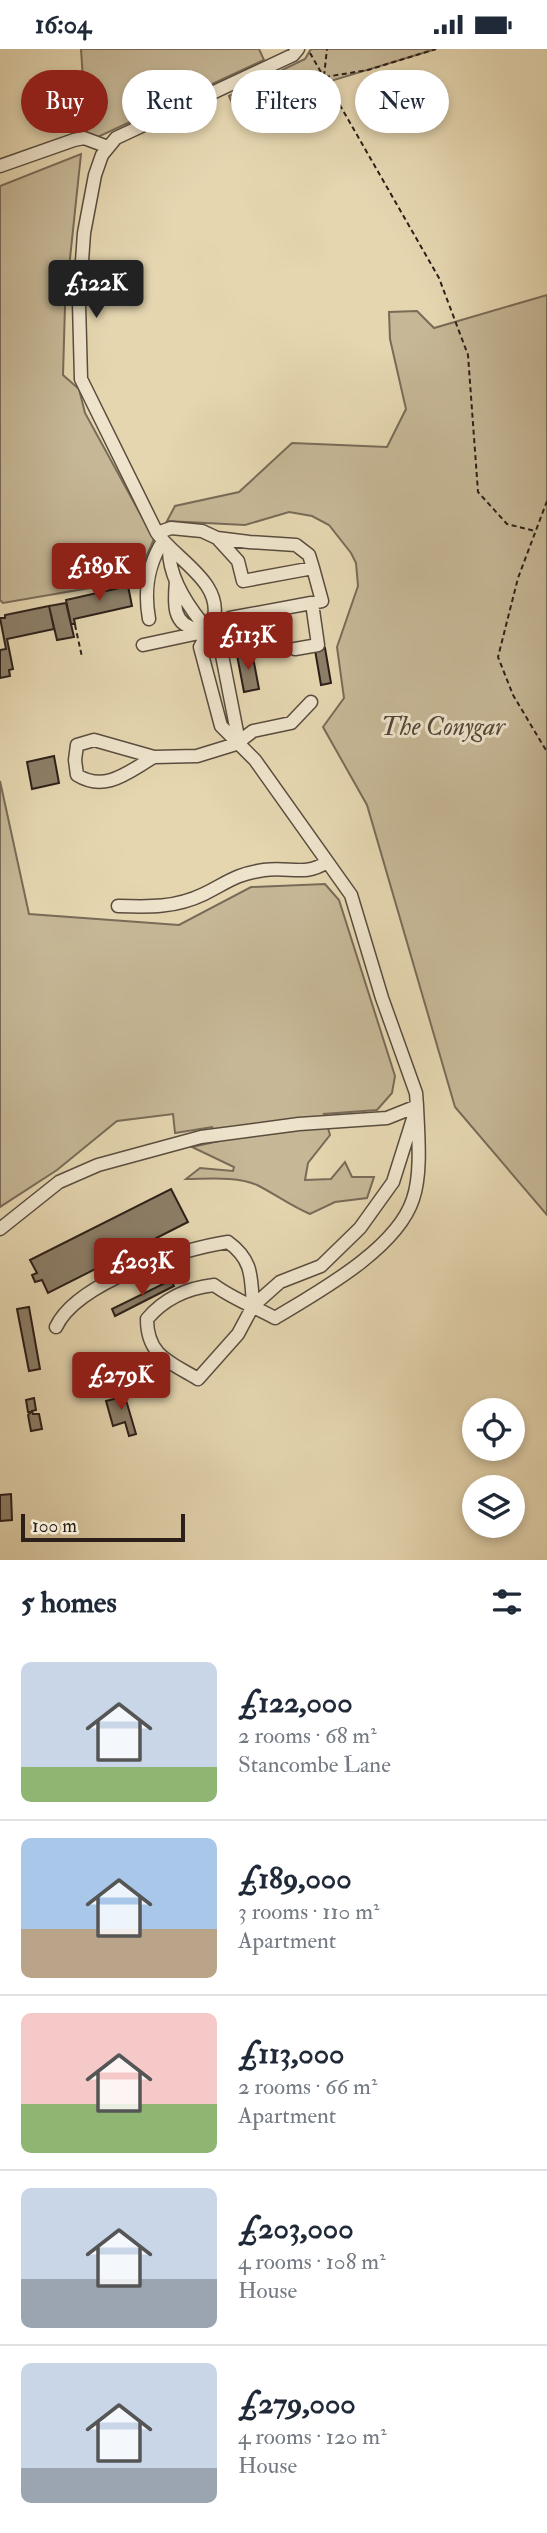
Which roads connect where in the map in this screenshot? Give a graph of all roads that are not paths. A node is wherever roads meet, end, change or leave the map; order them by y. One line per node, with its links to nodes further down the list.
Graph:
1 (298, 49): 2 (street)
2 (108, 147): 3 (street); 5 (street)
3 (0, 166)
4 (217, 538): 5 (street); 6 (street); 6 (street)
5 (163, 541): 8 (street); 9 (street); 9 (street)
6 (313, 568): 7 (street)
7 (312, 603): 9 (street); 11 (street)
8 (149, 619)
9 (207, 630): 10 (street); 13 (street); 13 (street)
10 (143, 645)
11 (295, 649)
12 (311, 702): 13 (street)
13 (236, 744): 14 (street); 15 (street)
14 (154, 757): 14 (street)
15 (327, 862): 16 (street); 17 (street)
16 (118, 906)
17 (417, 1106): 18 (street); 19 (street); 19 (street)
18 (0, 1229)
19 (253, 1306): 19 (street); 20 (street)
20 (56, 1327)

